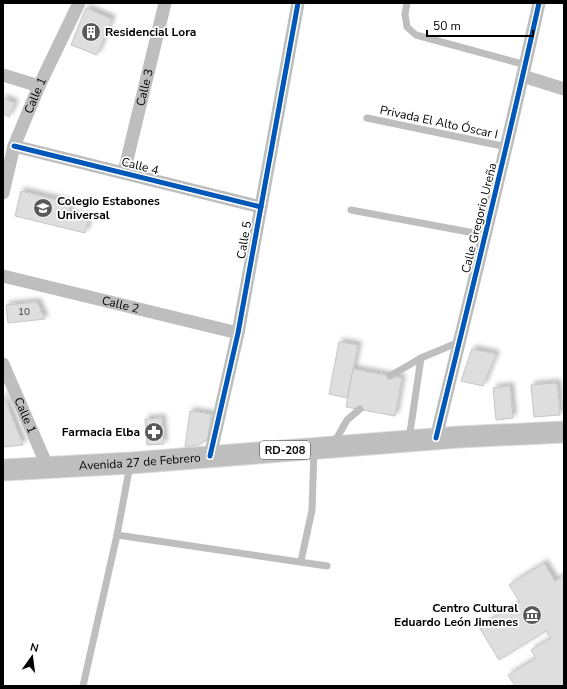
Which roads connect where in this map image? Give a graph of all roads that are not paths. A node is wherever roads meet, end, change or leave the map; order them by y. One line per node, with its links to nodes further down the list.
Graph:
1 (78, 3): 8 (street, Calle 1)
2 (165, 3): 13 (street, Calle 3)
3 (298, 3): 15 (street, Calle 5)
4 (407, 3): 6 (lane)
5 (539, 3): 6 (street, Calle Gregorio Ureña)
6 (524, 71): 9 (street); 12 (street, Calle Gregorio Ureña)
7 (3, 75): 8 (street)
8 (39, 86): 11 (street, Calle 1)
9 (564, 88)
10 (367, 118): 12 (lane, Privada El Alto Óscar I)
11 (14, 146): 13 (street, Calle 4); 14 (street, Calle 1)
12 (507, 148): 17 (street, Calle Gregorio Ureña)
13 (124, 172): 15 (street, Calle 4)
14 (3, 193)
15 (261, 206): 19 (street, Calle 5)
16 (351, 210): 17 (lane)
17 (485, 235): 20 (street, Calle Gregorio Ureña)
18 (3, 276): 19 (street, Calle 2)
19 (238, 333): 29 (street, Calle 5)
20 (459, 342): 21 (lane); 26 (street, Calle Gregorio Ureña)
21 (421, 358): 23 (lane); 27 (lane)
22 (3, 364): 31 (street, Calle 1)
23 (390, 376)
24 (360, 409): 28 (lane)
25 (564, 432): 26 (main road, Avenida 27 de Febrero / RD-208)
26 (436, 438): 27 (main road, Avenida 27 de Febrero / RD-208)
27 (408, 440): 28 (main road, Avenida 27 de Febrero / RD-208)
28 (323, 447): 29 (main road, Avenida 27 de Febrero / RD-208); 34 (lane)
29 (210, 456): 30 (main road, Avenida 27 de Febrero / RD-208)
30 (131, 463): 31 (main road, Avenida 27 de Febrero / RD-208); 33 (lane)
31 (48, 468): 32 (main road, Avenida 27 de Febrero / RD-208)
32 (4, 470)
33 (117, 535): 34 (lane); 36 (lane)
34 (300, 561): 35 (lane)
35 (327, 566)
36 (83, 686)

